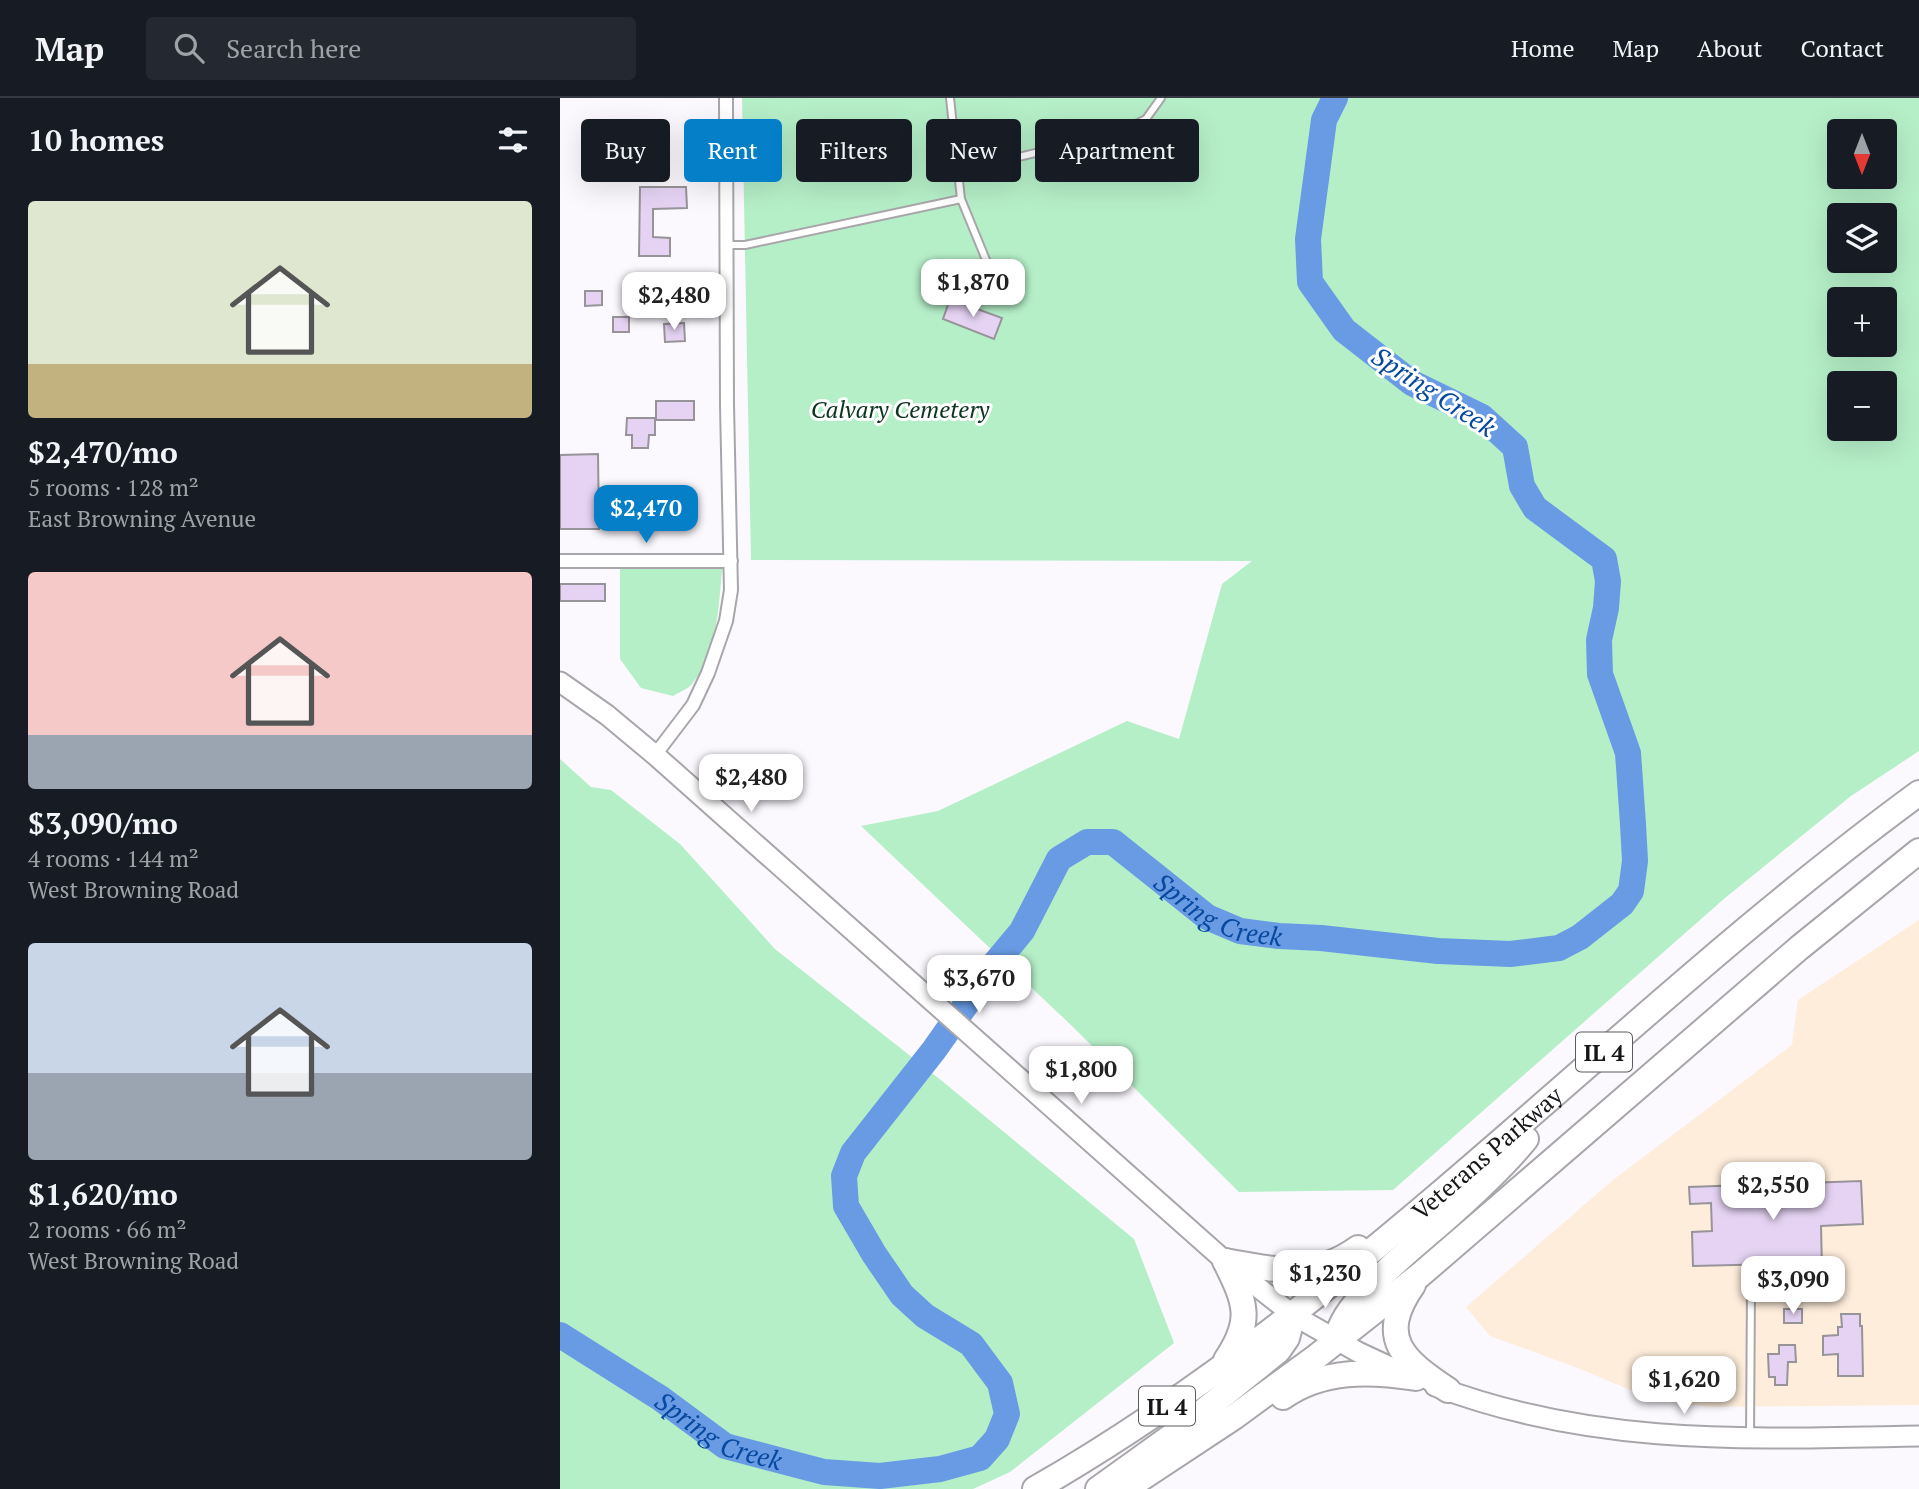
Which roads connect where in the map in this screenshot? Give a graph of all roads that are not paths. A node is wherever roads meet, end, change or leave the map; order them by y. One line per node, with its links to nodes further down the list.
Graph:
1 (726, 98): 8 (street)
2 (950, 98): 4 (lane)
3 (1161, 98): 5 (lane)
4 (952, 119)
5 (1021, 156)
6 (958, 182): 7 (lane)
7 (961, 199): 8 (lane); 9 (lane)
8 (727, 245): 11 (street)
9 (984, 297)
10 (560, 561): 11 (street)
11 (731, 561): 13 (street)
12 (560, 682): 13 (street)
13 (655, 755): 18 (street)
14 (1919, 793): 16 (highway, Veterans Parkway / IL 4)
15 (1919, 851): 19 (highway, Veterans Parkway / IL 4)
16 (1581, 1072): 17 (highway, Veterans Parkway / IL 4); 22 (highway)
17 (1470, 1169): 18 (highway); 21 (highway, Veterans Parkway / IL 4)
18 (1225, 1261): 21 (street); 23 (highway)
19 (1420, 1275): 22 (highway, Veterans Parkway / IL 4); 25 (highway)
20 (1751, 1289): 27 (lane)
21 (1293, 1315): 22 (street); 23 (highway, Veterans Parkway / IL 4); 30 (highway)
22 (1338, 1340): 24 (street); 28 (highway, Veterans Parkway / IL 4)
23 (1223, 1366): 29 (highway, Veterans Parkway / IL 4)
24 (1416, 1378): 25 (street); 28 (highway)
25 (1448, 1390): 27 (street)
26 (1919, 1436): 27 (street)
27 (1750, 1438)
28 (1148, 1474): 31 (highway, Veterans Parkway / IL 4)
29 (1035, 1489)
30 (1098, 1489)
31 (1125, 1489)

